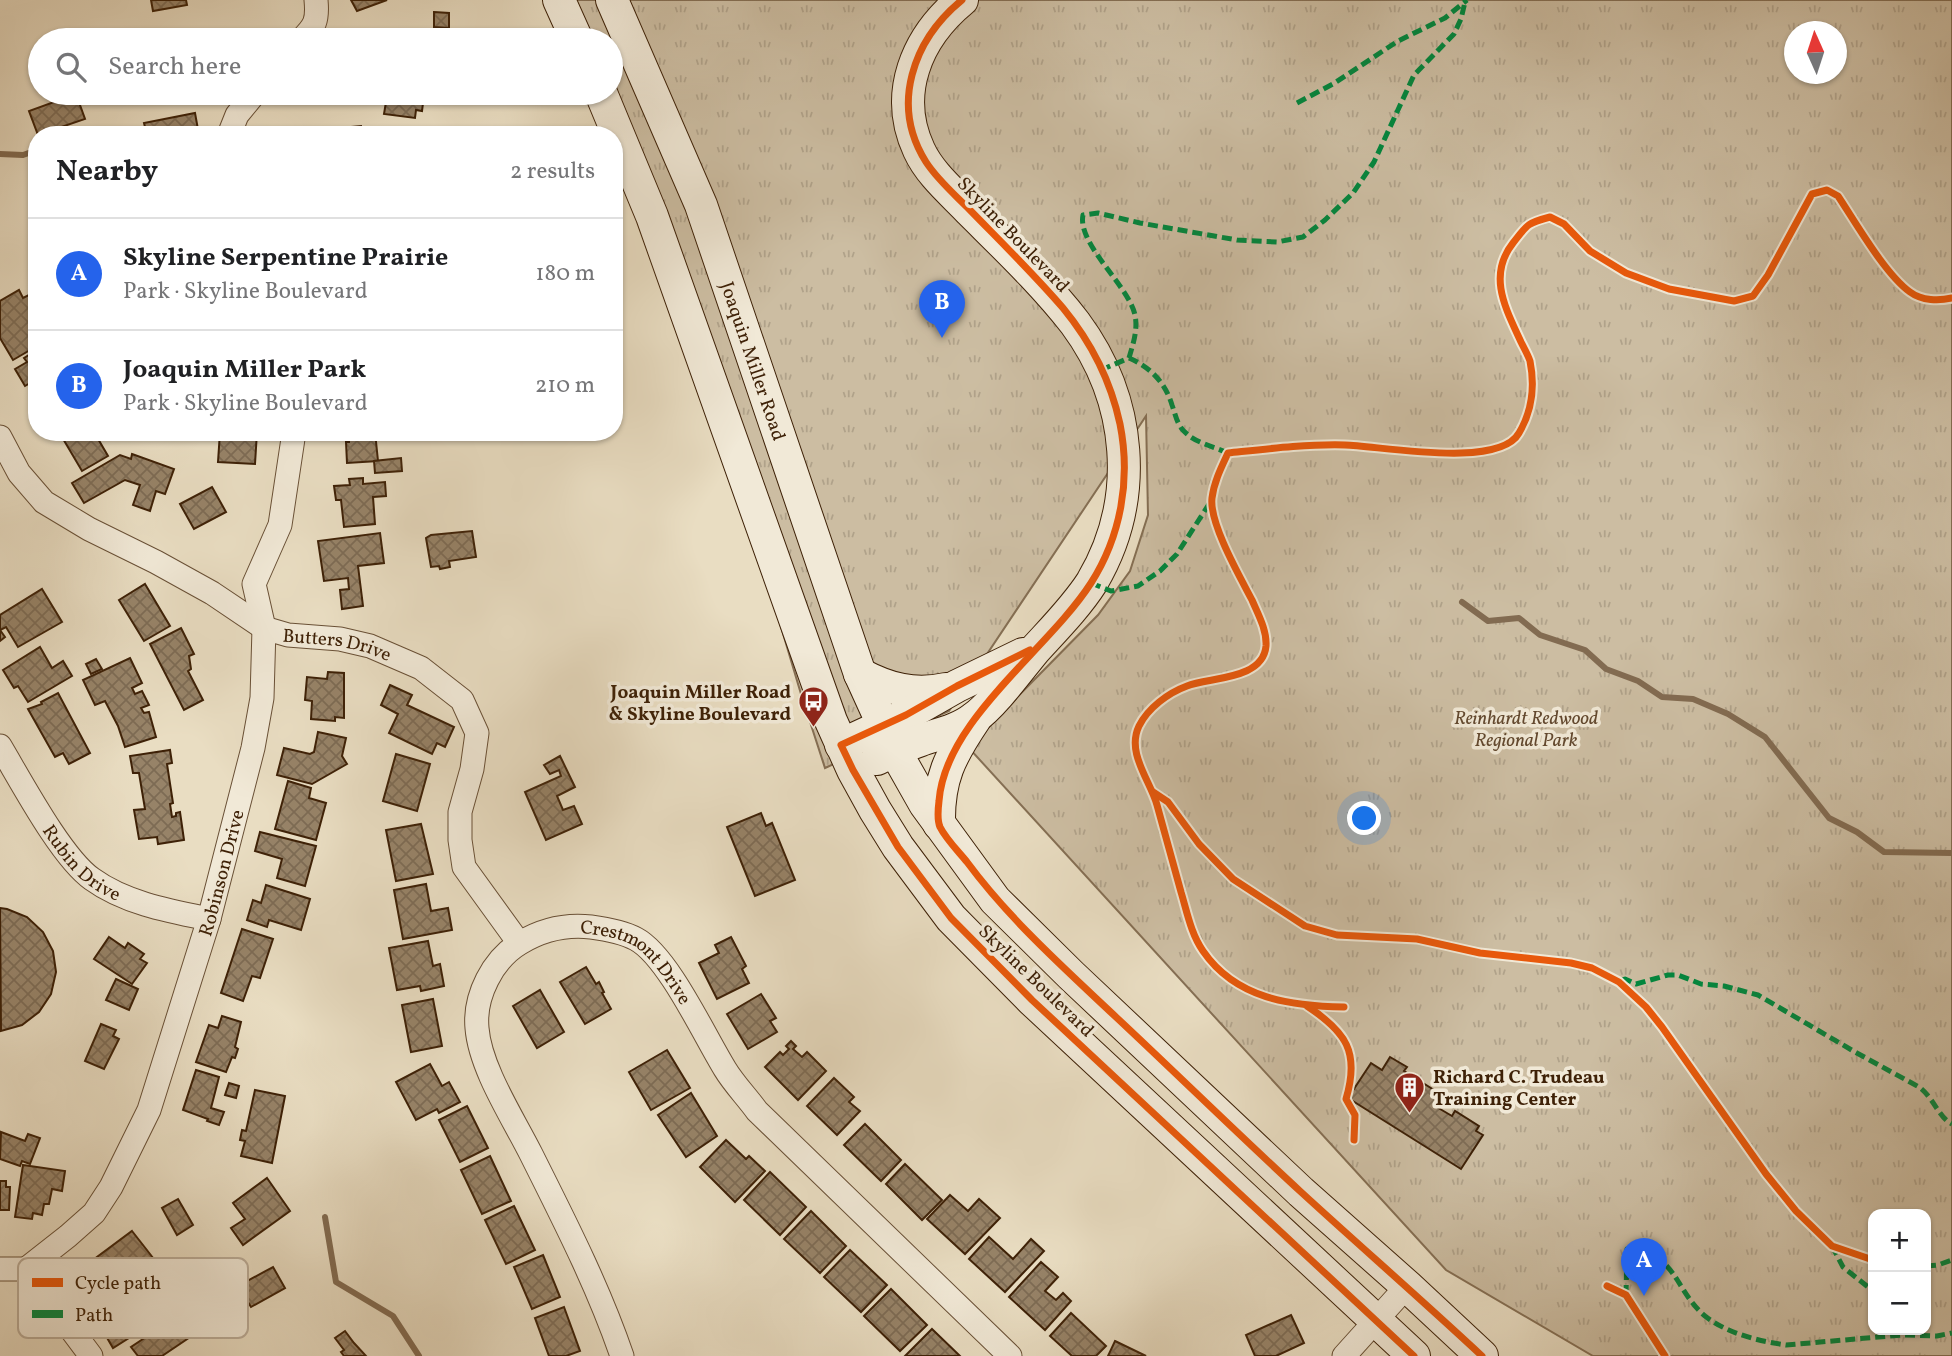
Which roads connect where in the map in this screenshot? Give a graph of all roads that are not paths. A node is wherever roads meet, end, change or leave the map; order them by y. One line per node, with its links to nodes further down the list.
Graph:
1 (316, 0): 5 (street)
2 (559, 0): 6 (main road)
3 (612, 0): 16 (main road, Joaquin Miller Road)
4 (961, 0): 15 (main road, Skyline Boulevard)
5 (313, 28)
6 (572, 28)
7 (245, 105): 9 (street)
8 (606, 105): 10 (main road)
9 (233, 126)
10 (615, 126)
11 (623, 146): 21 (main road)
12 (0, 437): 14 (street, Butters Drive)
13 (293, 441): 14 (street, Robinson Drive)
14 (264, 628): 23 (street, Robinson Drive); 24 (street, Butters Drive)
15 (1039, 646): 17 (main road, Skyline Boulevard); 18 (main road, Skyline Boulevard)
16 (860, 674): 17 (main road); 19 (main road, Joaquin Miller Road)
17 (957, 686): 19 (main road, Skyline Boulevard)
18 (976, 718): 19 (main road, Skyline Boulevard); 22 (main road)
19 (889, 738): 21 (main road, Skyline Boulevard); 22 (main road, Skyline Boulevard)
20 (0, 746): 23 (street, Rubin Drive)
21 (847, 758): 29 (main road, Skyline Boulevard)
22 (939, 824): 28 (main road, Skyline Boulevard)
23 (209, 919): 25 (street, Robinson Drive)
24 (519, 943): 32 (street, Crestmont Drive); 33 (street, Crestmont Drive)
25 (40, 1258)
26 (0, 1269): 27 (street)
27 (18, 1269)
28 (1408, 1286): 29 (street); 36 (main road, Skyline Boulevard)
29 (1378, 1321): 34 (street); 35 (main road, Skyline Boulevard)
30 (78, 1338): 31 (street)
31 (91, 1356)
32 (622, 1356)
33 (1010, 1356)
34 (1344, 1356)
35 (1414, 1356)
36 (1482, 1356)

